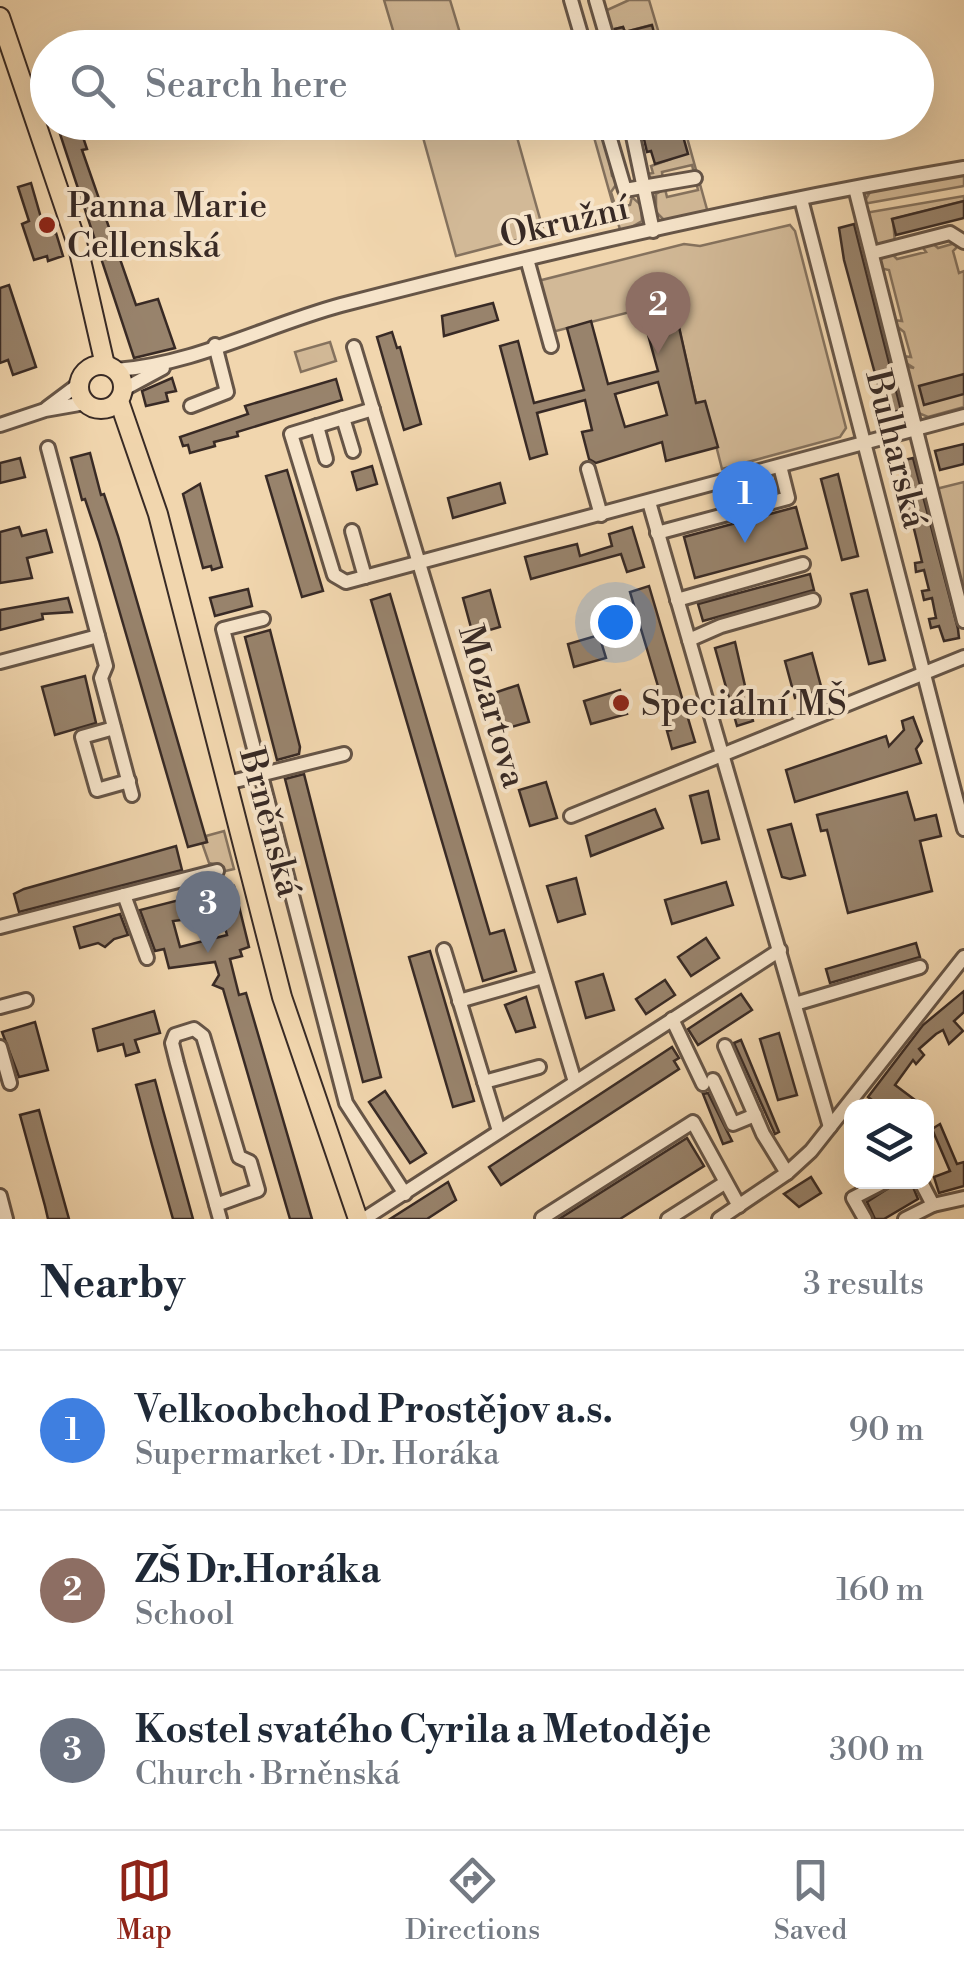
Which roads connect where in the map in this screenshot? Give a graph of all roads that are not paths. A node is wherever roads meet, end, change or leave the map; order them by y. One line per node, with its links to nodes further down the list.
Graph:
1 (571, 0): 4 (street)
2 (596, 0): 5 (street)
3 (0, 17): 6 (main road)
4 (580, 30)
5 (605, 30)
6 (30, 105)
7 (42, 140): 23 (main road)
8 (610, 140): 12 (street)
9 (635, 140): 12 (street)
10 (964, 168): 13 (street, Okružní)
11 (695, 178): 12 (street)
12 (647, 188): 15 (street)
13 (856, 188): 14 (street, Okružní); 17 (street)
14 (802, 199): 15 (street, Okružní); 34 (street, Bulharská)
15 (653, 231): 18 (street, Okružní)
16 (964, 242): 17 (street)
17 (872, 253): 33 (street)
18 (527, 259): 19 (street, Okružní); 21 (street)
19 (215, 346): 22 (street, Okružní); 26 (street)
20 (354, 346): 27 (street, Mozartova)
21 (551, 346)
22 (183, 358): 23 (street, Okružní); 25 (street, Okružní)
23 (105, 367): 24 (main road); 25 (main road)
24 (79, 384): 25 (main road); 28 (street, Okružní)
25 (111, 404): 28 (street, Okružní); 60 (main road, Brněnská)
26 (191, 406)
27 (373, 409): 30 (street); 44 (street, Mozartova)
28 (45, 410): 31 (street, Okružní)
29 (964, 416): 33 (street)
30 (343, 418): 32 (street); 36 (street)
31 (0, 425)
32 (316, 426): 37 (street); 46 (street)
33 (917, 428): 34 (street); 50 (street)
34 (864, 443): 38 (street); 55 (street, Bulharská)
35 (48, 448): 51 (street)
36 (353, 451)
37 (326, 458)
38 (780, 466): 40 (street); 43 (street)
39 (588, 469): 41 (street)
40 (649, 502): 41 (street); 43 (street)
41 (601, 515): 44 (street)
42 (352, 532): 46 (street)
43 (658, 533): 47 (street)
44 (420, 562): 46 (street); 71 (street, Mozartova)
45 (803, 564): 47 (street)
46 (365, 577)
47 (677, 600): 52 (street)
48 (813, 600): 52 (street)
49 (263, 619): 59 (street)
50 (964, 621)
51 (98, 636): 54 (street); 56 (street)
52 (689, 640): 58 (street)
53 (964, 658): 55 (street)
54 (0, 662)
55 (924, 674): 58 (street); 62 (street, Bulharská)
56 (114, 728): 56 (street)
57 (344, 754): 59 (street)
58 (723, 757): 61 (street); 67 (street)
59 (260, 775): 60 (street); 90 (street)
60 (227, 784): 98 (main road, Brněnská)
61 (571, 816)
62 (964, 829)
63 (217, 871): 64 (street)
64 (124, 895): 65 (street); 68 (street)
65 (0, 927)
66 (444, 950): 73 (street)
67 (780, 950): 74 (street); 76 (street)
68 (147, 958)
69 (964, 958): 84 (street)
70 (920, 967): 74 (street)
71 (543, 977): 73 (street); 81 (street, Mozartova)
72 (26, 1000): 75 (street)
73 (460, 1001): 80 (street)
74 (795, 1004): 84 (street)
75 (0, 1007)
76 (672, 1020): 81 (street); 83 (street)
77 (725, 1046): 83 (street)
78 (0, 1047): 82 (street)
79 (539, 1067): 80 (street)
80 (484, 1082): 85 (street)
81 (575, 1082): 85 (street)
82 (10, 1083)
83 (755, 1115): 86 (street)
84 (830, 1127): 86 (street)
85 (499, 1131): 90 (street)
86 (787, 1173): 94 (street)
87 (723, 1184): 94 (street); 96 (street); 99 (street)
88 (870, 1189): 101 (street)
89 (925, 1189): 93 (street)
90 (404, 1194): 98 (street)
91 (0, 1196): 97 (street)
92 (964, 1198): 93 (street)
93 (933, 1205): 102 (street)
94 (739, 1206): 100 (street)
95 (218, 1212): 95 (street)
96 (542, 1218)
97 (6, 1219)
98 (361, 1219)
99 (668, 1219)
100 (718, 1219)
101 (864, 1219)
102 (904, 1219)

